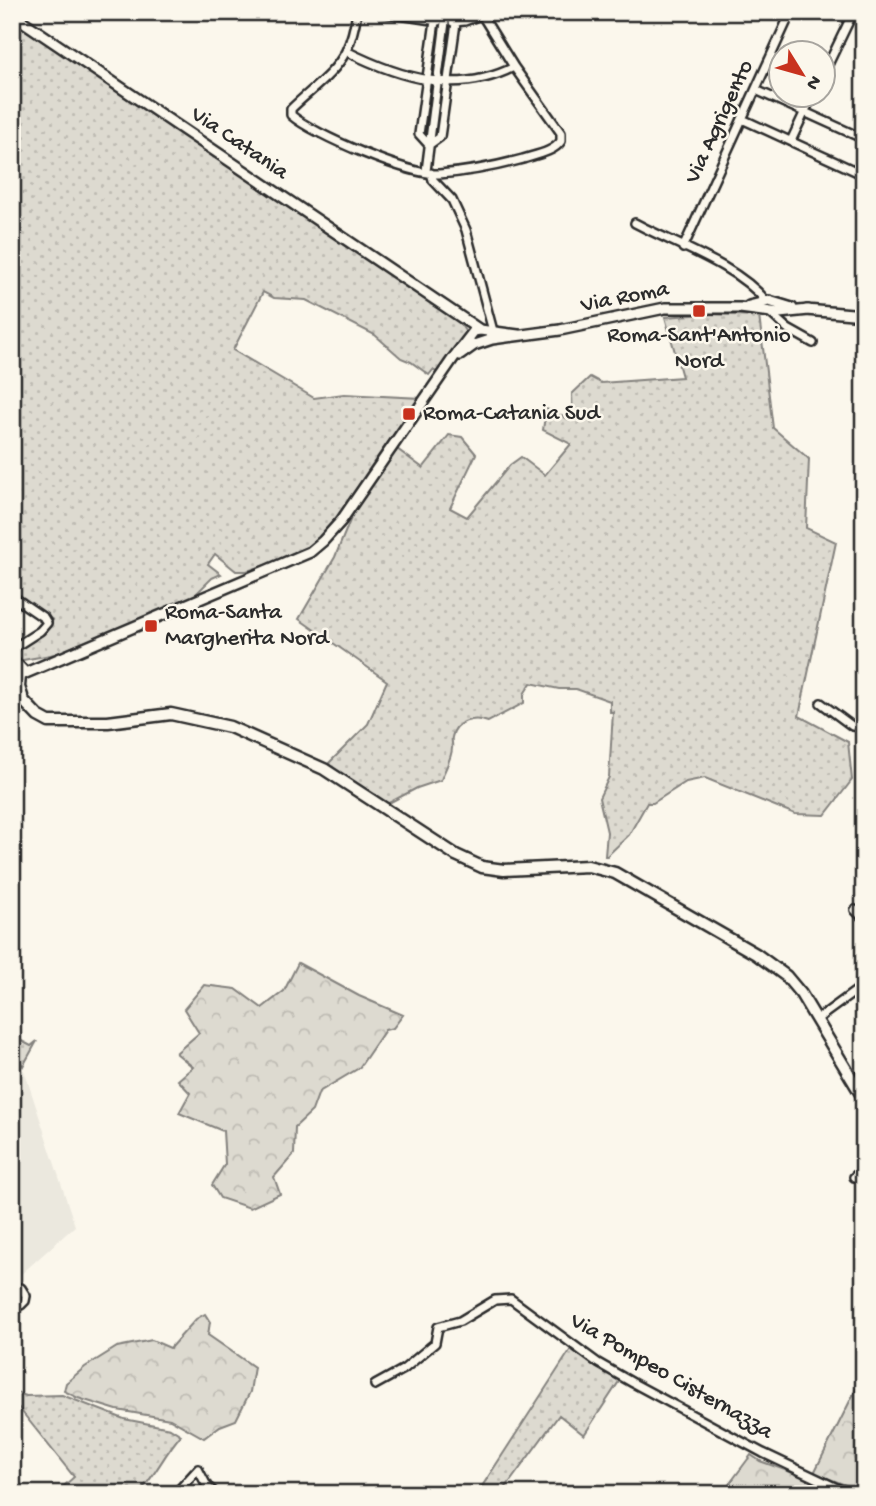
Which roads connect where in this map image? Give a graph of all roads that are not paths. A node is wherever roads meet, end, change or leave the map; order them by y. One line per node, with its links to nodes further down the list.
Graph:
1 (357, 12): 11 (street)
2 (380, 12): 8 (street)
3 (451, 12): 9 (street)
4 (791, 12): 16 (street, Via Agrigento)
5 (12, 13): 33 (street, Via Catania)
6 (480, 14): 9 (street); 12 (street)
7 (851, 17): 10 (street)
8 (433, 18): 9 (street); 13 (street)
9 (450, 22): 14 (street); 15 (street)
10 (838, 44)
11 (346, 51): 13 (street); 23 (street)
12 (514, 68): 15 (street); 23 (street)
13 (427, 81): 14 (street); 22 (street)
14 (438, 82): 15 (street); 22 (street)
15 (448, 82): 22 (street)
16 (756, 90): 18 (street); 19 (street, Via Agrigento)
17 (807, 108): 18 (street)
18 (805, 112): 20 (street); 21 (street)
19 (742, 119): 21 (street); 26 (street, Via Agrigento)
20 (864, 139)
21 (791, 141): 24 (street)
22 (429, 145): 23 (street)
23 (428, 172): 31 (street)
24 (864, 175)
25 (635, 223): 26 (street)
26 (682, 248): 27 (street)
27 (766, 306): 28 (street, Via Roma); 30 (street); 32 (street, Via Roma)
28 (783, 310): 29 (street); 30 (street)
29 (864, 315)
30 (788, 329): 34 (street)
31 (493, 331): 32 (street); 33 (street)
32 (518, 335): 33 (street)
33 (477, 336): 37 (street)
34 (813, 343)
35 (12, 596): 36 (street)
36 (12, 649)
37 (64, 656): 38 (street); 39 (street)
38 (14, 664): 39 (main road)
39 (18, 676): 41 (main road)
40 (12, 685): 41 (main road)
41 (26, 703): 47 (main road)
42 (821, 703): 43 (street)
43 (864, 727)
44 (855, 910): 45 (street)
45 (864, 919)
46 (864, 985): 47 (street)
47 (816, 1020): 48 (main road)
48 (864, 1099)
49 (864, 1168): 50 (street)
50 (853, 1177)
51 (12, 1289): 52 (street)
52 (13, 1308)
53 (376, 1385): 56 (street, Via Pompeo Cisternazza)
54 (175, 1494): 55 (street)
55 (216, 1494)
56 (858, 1494)

